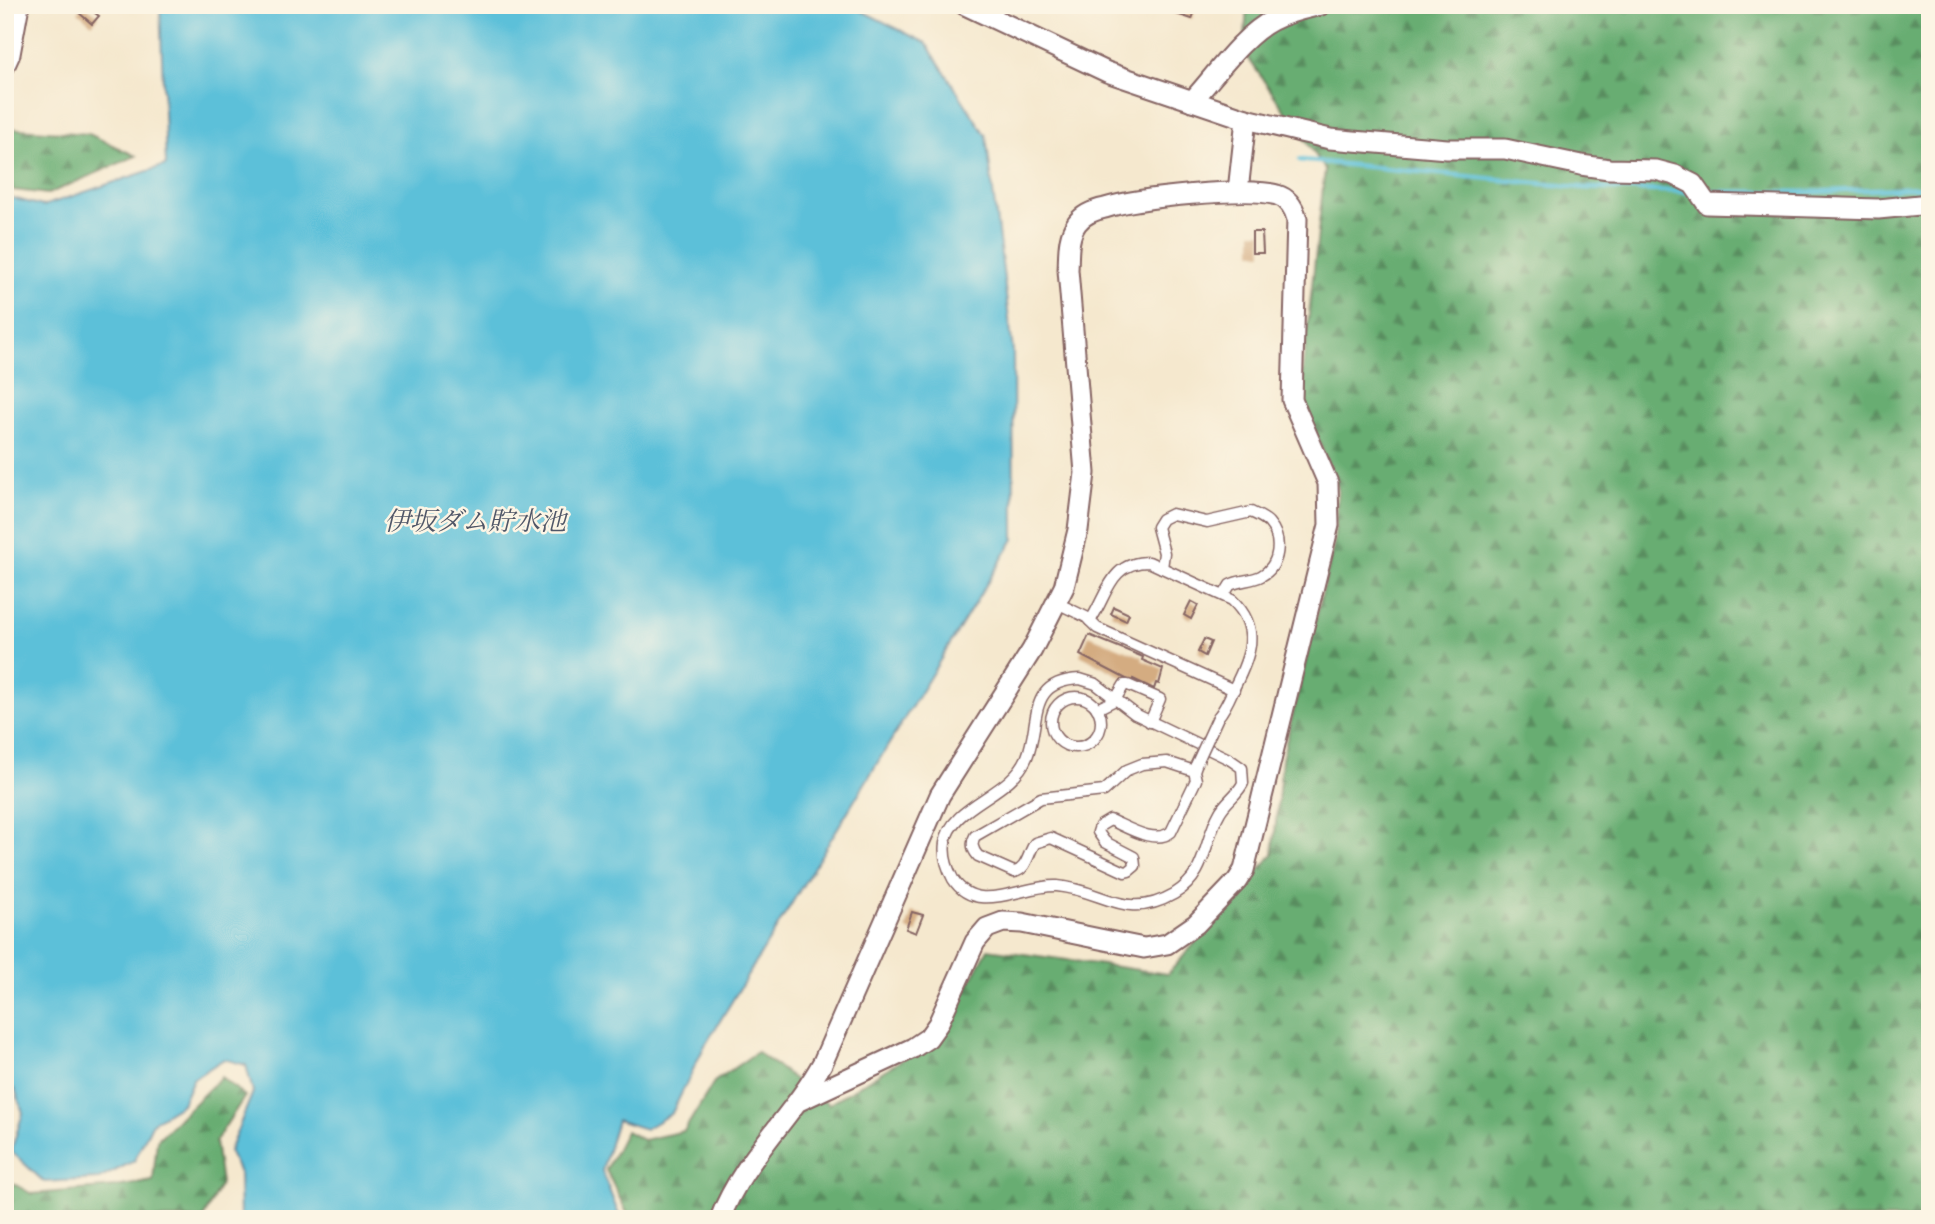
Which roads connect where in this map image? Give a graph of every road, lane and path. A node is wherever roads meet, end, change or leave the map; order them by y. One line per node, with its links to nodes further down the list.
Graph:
1 (19, 5): 4 (street)
2 (965, 5): 5 (street)
3 (1321, 5): 5 (street)
4 (5, 65)
5 (1192, 101): 6 (street)
6 (1245, 119): 7 (street); 8 (street)
7 (1238, 191): 11 (street); 18 (street)
8 (1930, 204)
9 (1162, 568): 10 (lane); 10 (lane); 12 (lane)
10 (1224, 595): 13 (lane)
11 (1057, 603): 12 (lane); 18 (street)
12 (1090, 621): 13 (lane)
13 (1234, 690): 17 (lane, bridge)
14 (1115, 700): 15 (lane); 16 (lane); 16 (lane); 16 (lane)
15 (1097, 709): 15 (lane)
16 (1150, 722)
17 (1195, 768): 17 (lane)
18 (799, 1101): 19 (street)
19 (720, 1219)

